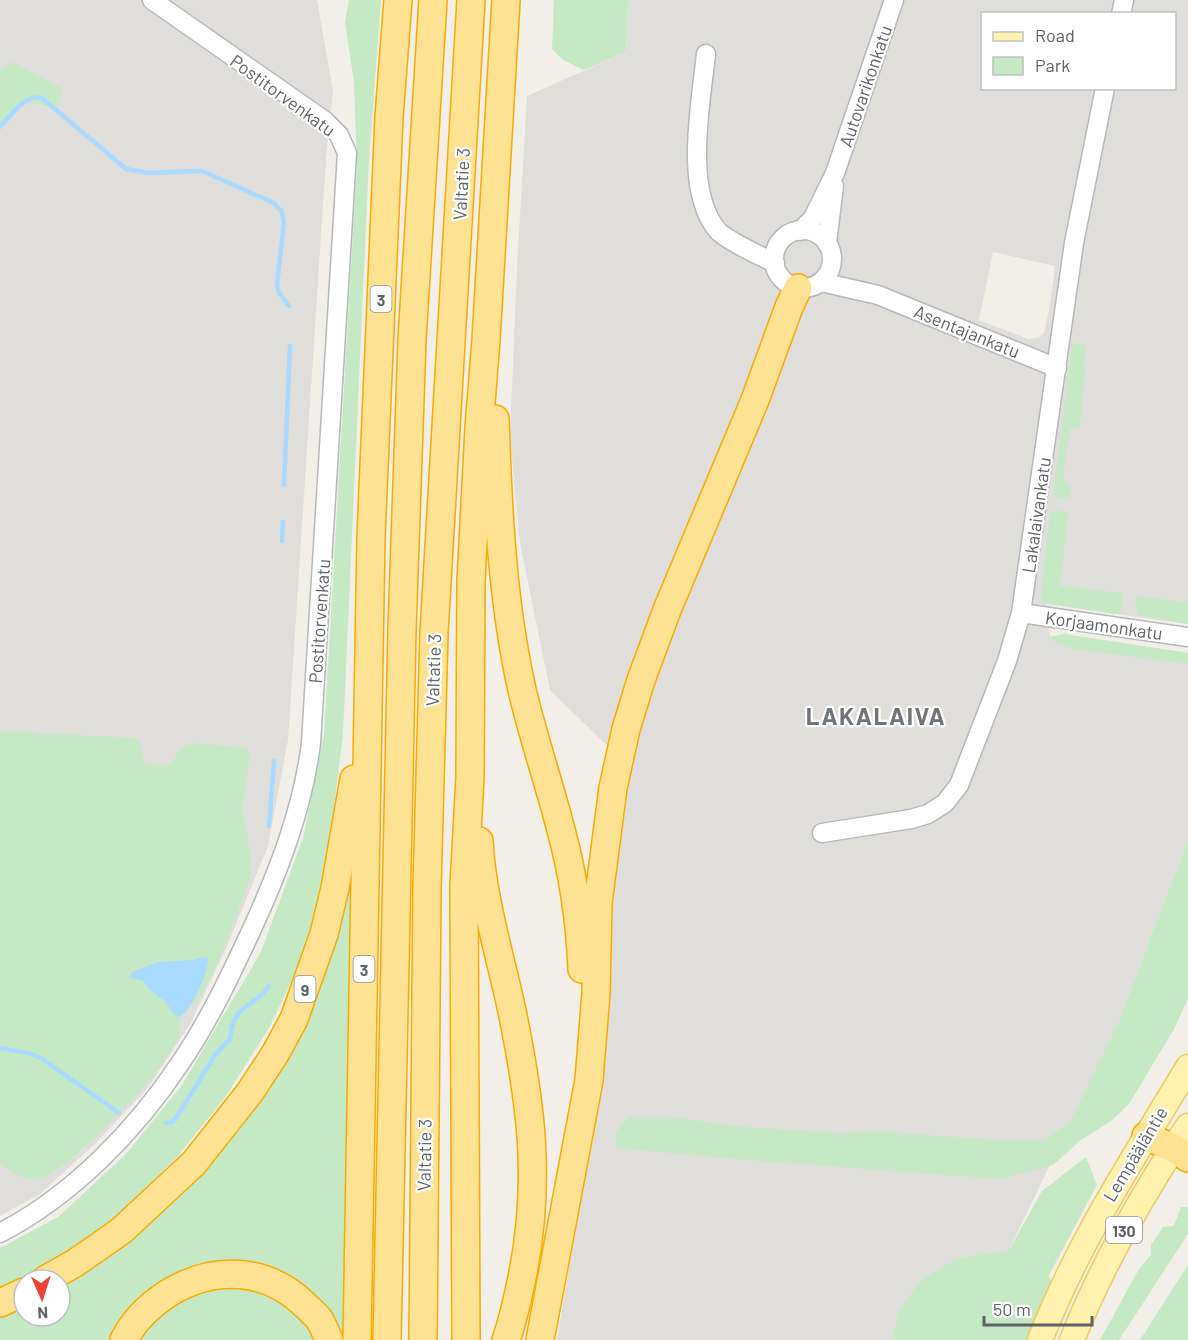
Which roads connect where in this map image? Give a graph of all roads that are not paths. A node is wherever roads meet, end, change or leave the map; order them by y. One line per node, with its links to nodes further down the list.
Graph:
1 (152, 0): 30 (street, Postitorvenkatu)
2 (398, 0): 20 (highway, 3)
3 (434, 0): 35 (highway, Valtatie 3)
4 (471, 0): 36 (highway, Valtatie 3)
5 (506, 0): 18 (highway)
6 (894, 0): 9 (street, Autovarikonkatu)
7 (706, 54): 11 (street)
8 (1106, 90): 19 (street, Lakalaivankatu)
9 (835, 173): 10 (street, Autovarikonkatu); 13 (street, Autovarikonkatu)
10 (800, 231): 12 (street); 13 (street)
11 (728, 237): 12 (street); 15 (street)
12 (781, 242): 15 (street)
13 (827, 243): 14 (street)
14 (832, 262): 16 (street); 17 (street, Asentajankatu)
15 (775, 263): 16 (street)
16 (810, 285): 17 (street, Asentajankatu); 27 (highway)
17 (878, 295): 19 (street, Asentajankatu)
18 (486, 340): 23 (highway); 27 (highway)
19 (1057, 368): 21 (street, Lakalaivankatu)
20 (371, 598): 31 (highway, 9); 34 (highway, 3)
21 (1021, 613): 22 (street, Korjaamonkatu); 24 (street, Lakalaivankatu)
22 (1188, 637)
23 (470, 777): 37 (highway); 38 (highway)
24 (822, 833)
25 (1188, 1067): 28 (main road, Lempääläntie / 130)
26 (1188, 1126): 29 (main road, Lempääläntie / 130)
27 (580, 1127): 39 (highway)
28 (1146, 1136): 29 (highway); 40 (main road, Lempääläntie / 130)
29 (1180, 1153): 41 (main road, Lempääläntie / 130)
30 (0, 1233)
31 (66, 1268)
32 (124, 1340): 33 (highway)
33 (329, 1340)
34 (357, 1340)
35 (387, 1340)
36 (423, 1340)
37 (466, 1340)
38 (507, 1340)
39 (540, 1340)
40 (1040, 1340)
41 (1072, 1340)

